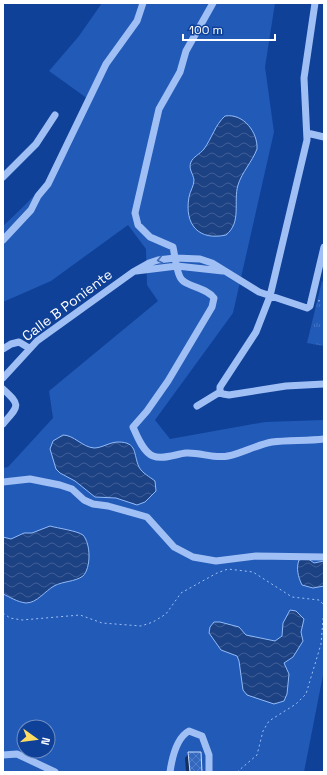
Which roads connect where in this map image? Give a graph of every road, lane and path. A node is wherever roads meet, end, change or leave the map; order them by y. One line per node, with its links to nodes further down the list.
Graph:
1 (143, 3): 8 (street)
2 (213, 3): 10 (street)
3 (315, 3): 5 (street)
4 (55, 115): 7 (street)
5 (307, 133): 6 (street); 15 (street)
6 (324, 137)
7 (3, 177)
8 (3, 240)
9 (324, 247): 12 (street)
10 (175, 258): 11 (street); 13 (street, Calle B Poniente); 14 (street, Calle B Poniente, one-way to 14)
11 (177, 266): 13 (street, Calle B Poniente); 14 (street, Calle B Poniente); 26 (street)
12 (321, 269): 15 (street)
13 (223, 271): 15 (street)
14 (132, 272): 18 (street, Calle B Poniente)
15 (270, 296): 23 (street)
16 (324, 300): 17 (path)
17 (317, 301)
18 (29, 348): 19 (street); 20 (street, Calle B Poniente)
19 (3, 349)
20 (3, 378)
21 (324, 384): 23 (street)
22 (3, 389): 25 (street)
23 (220, 392): 24 (street)
24 (197, 406)
25 (3, 424)
26 (324, 439)
27 (3, 482): 28 (street)
28 (324, 557)
29 (324, 605): 31 (path)
30 (324, 608): 36 (path)
31 (3, 613)
32 (3, 755): 33 (street)
33 (55, 772)
34 (170, 772): 35 (street)
35 (209, 772)
36 (237, 772)

